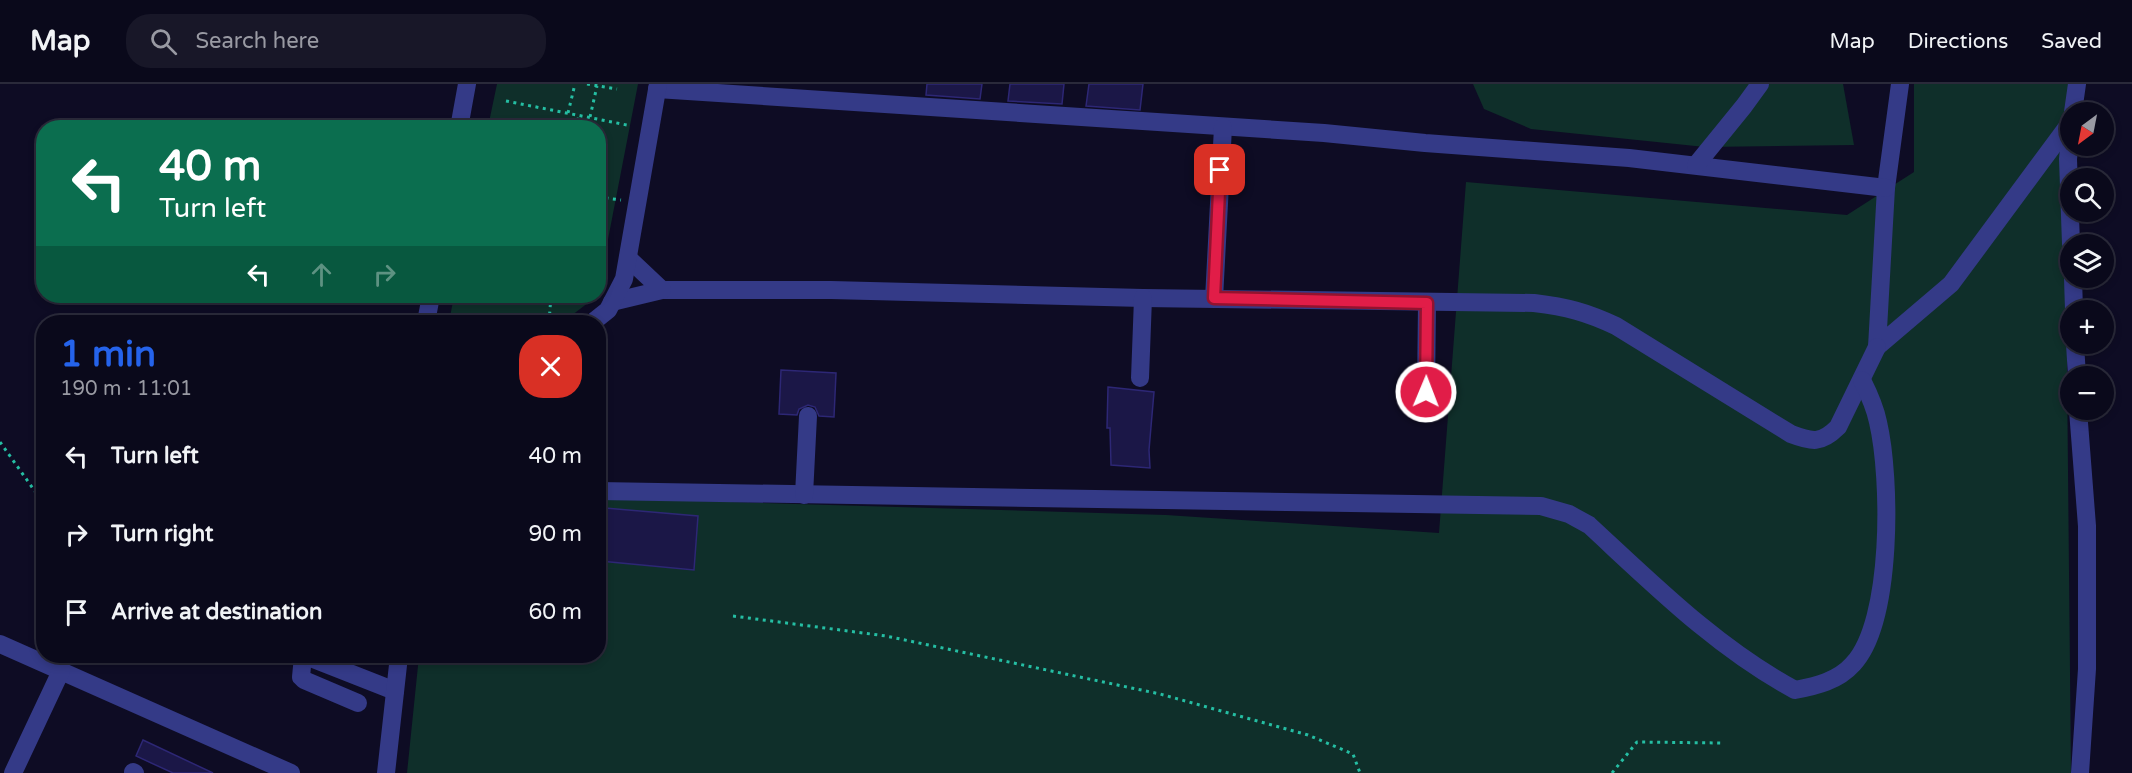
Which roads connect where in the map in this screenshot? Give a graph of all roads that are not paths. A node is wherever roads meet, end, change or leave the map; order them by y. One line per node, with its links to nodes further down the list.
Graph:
1 (467, 84): 7 (lane)
2 (1760, 84): 11 (lane)
3 (1900, 84): 12 (lane)
4 (2077, 84): 6 (lane)
5 (657, 86): 8 (lane); 14 (lane)
6 (2074, 102)
7 (460, 120)
8 (1222, 127): 11 (lane); 17 (lane)
9 (2060, 137): 21 (lane)
10 (2068, 156): 13 (lane)
11 (1696, 165): 12 (lane)
12 (1886, 188): 21 (lane)
13 (2071, 234)
14 (628, 258): 15 (lane); 18 (lane)
15 (662, 290): 16 (lane); 18 (lane)
16 (1143, 298): 17 (lane); 22 (lane)
17 (1214, 298): 19 (lane)
18 (612, 302): 20 (lane)
19 (1427, 303): 23 (lane); 24 (lane)
20 (601, 315)
21 (1877, 347): 23 (lane)
22 (1140, 378)
23 (1862, 380): 28 (lane)
24 (1426, 392)
25 (808, 416): 28 (lane)
26 (2079, 420): 41 (lane)
27 (606, 491): 28 (lane)
28 (804, 495)
29 (0, 644): 30 (lane)
30 (36, 659)
31 (45, 663): 35 (lane)
32 (304, 663): 37 (lane)
33 (347, 663): 36 (lane)
34 (398, 663): 36 (lane)
35 (61, 670): 38 (lane); 39 (lane)
36 (395, 691): 40 (lane)
37 (358, 703)
38 (13, 773)
39 (291, 773)
40 (386, 773)
41 (2080, 773)

